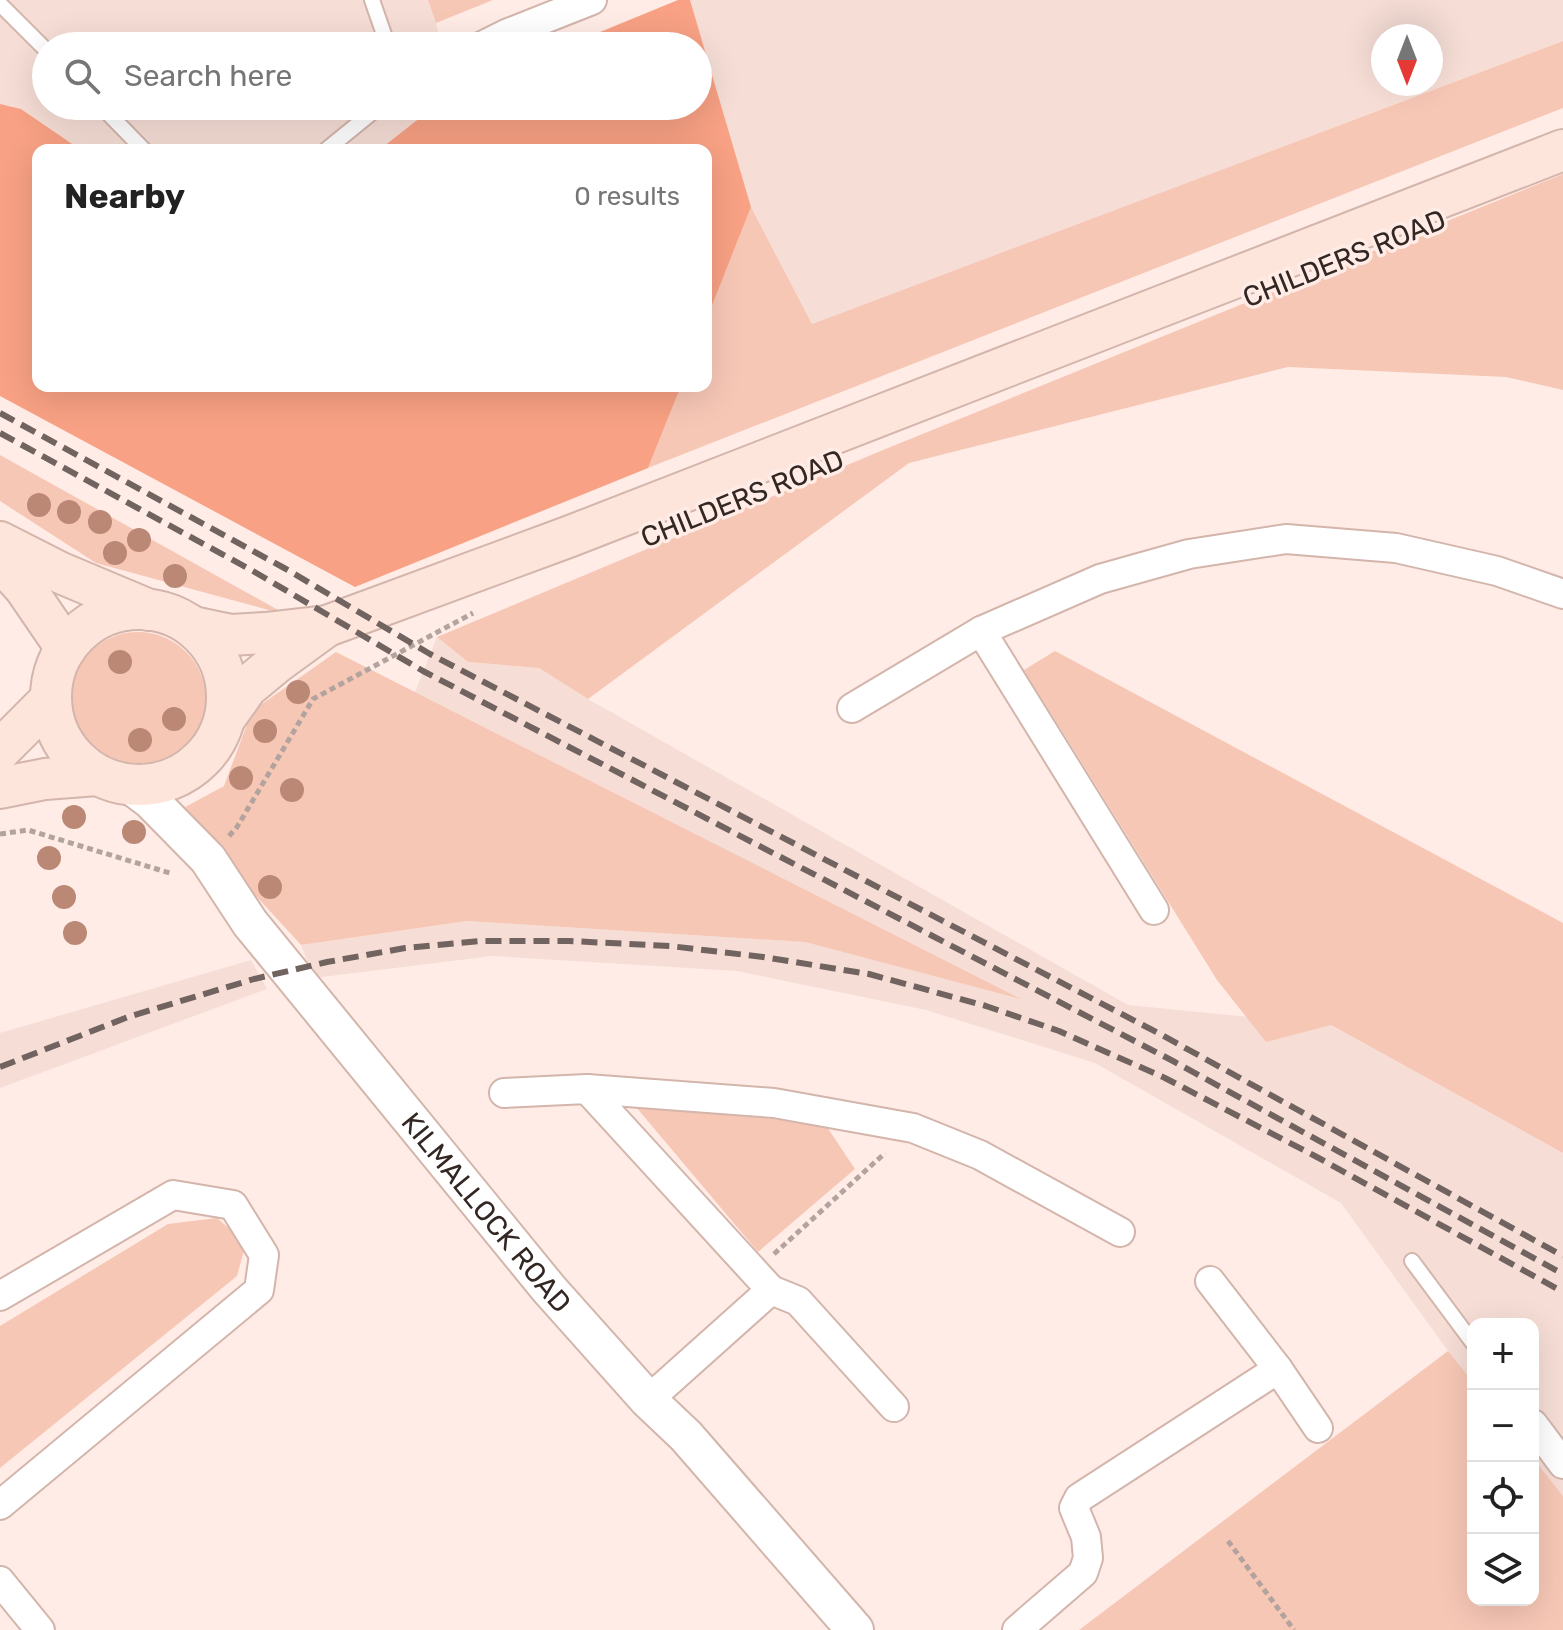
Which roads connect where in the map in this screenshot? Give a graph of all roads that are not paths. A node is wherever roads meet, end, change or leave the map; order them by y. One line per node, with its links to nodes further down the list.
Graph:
1 (372, 0): 4 (lane)
2 (592, 0): 5 (street)
3 (0, 4): 6 (lane)
4 (383, 32)
5 (511, 32)
6 (32, 36)
7 (115, 120): 9 (lane)
8 (363, 120): 10 (lane)
9 (138, 144)
10 (333, 144)
11 (1563, 150): 16 (main road, CHILDERS ROAD)
12 (0, 542): 15 (main road)
13 (0, 560): 19 (main road)
14 (1563, 594): 18 (street)
15 (150, 610): 17 (main road); 19 (main road)
16 (327, 626): 17 (main road, CHILDERS ROAD); 22 (main road, CHILDERS ROAD)
17 (193, 627): 22 (main road)
18 (981, 631): 21 (street); 26 (street)
19 (66, 648): 20 (main road)
20 (51, 699): 23 (main road); 24 (main road)
21 (852, 708)
22 (225, 718): 24 (main road)
23 (0, 750)
24 (114, 780): 25 (main road); 36 (street, KILMALLOCK ROAD)
25 (0, 788)
26 (1154, 910)
27 (587, 1089): 28 (street); 29 (street); 31 (street)
28 (504, 1093)
29 (1120, 1232)
30 (1412, 1261): 34 (lane)
31 (763, 1281): 36 (street); 37 (street)
32 (1210, 1281): 35 (street)
33 (0, 1296): 41 (street)
34 (1467, 1335)
35 (1278, 1369): 38 (street); 45 (street)
36 (648, 1400): 44 (street, KILMALLOCK ROAD)
37 (894, 1407)
38 (1318, 1428)
39 (1539, 1432): 40 (street)
40 (1563, 1464)
41 (0, 1505)
42 (0, 1581): 43 (street)
43 (40, 1630)
44 (855, 1630)
45 (1017, 1630)

